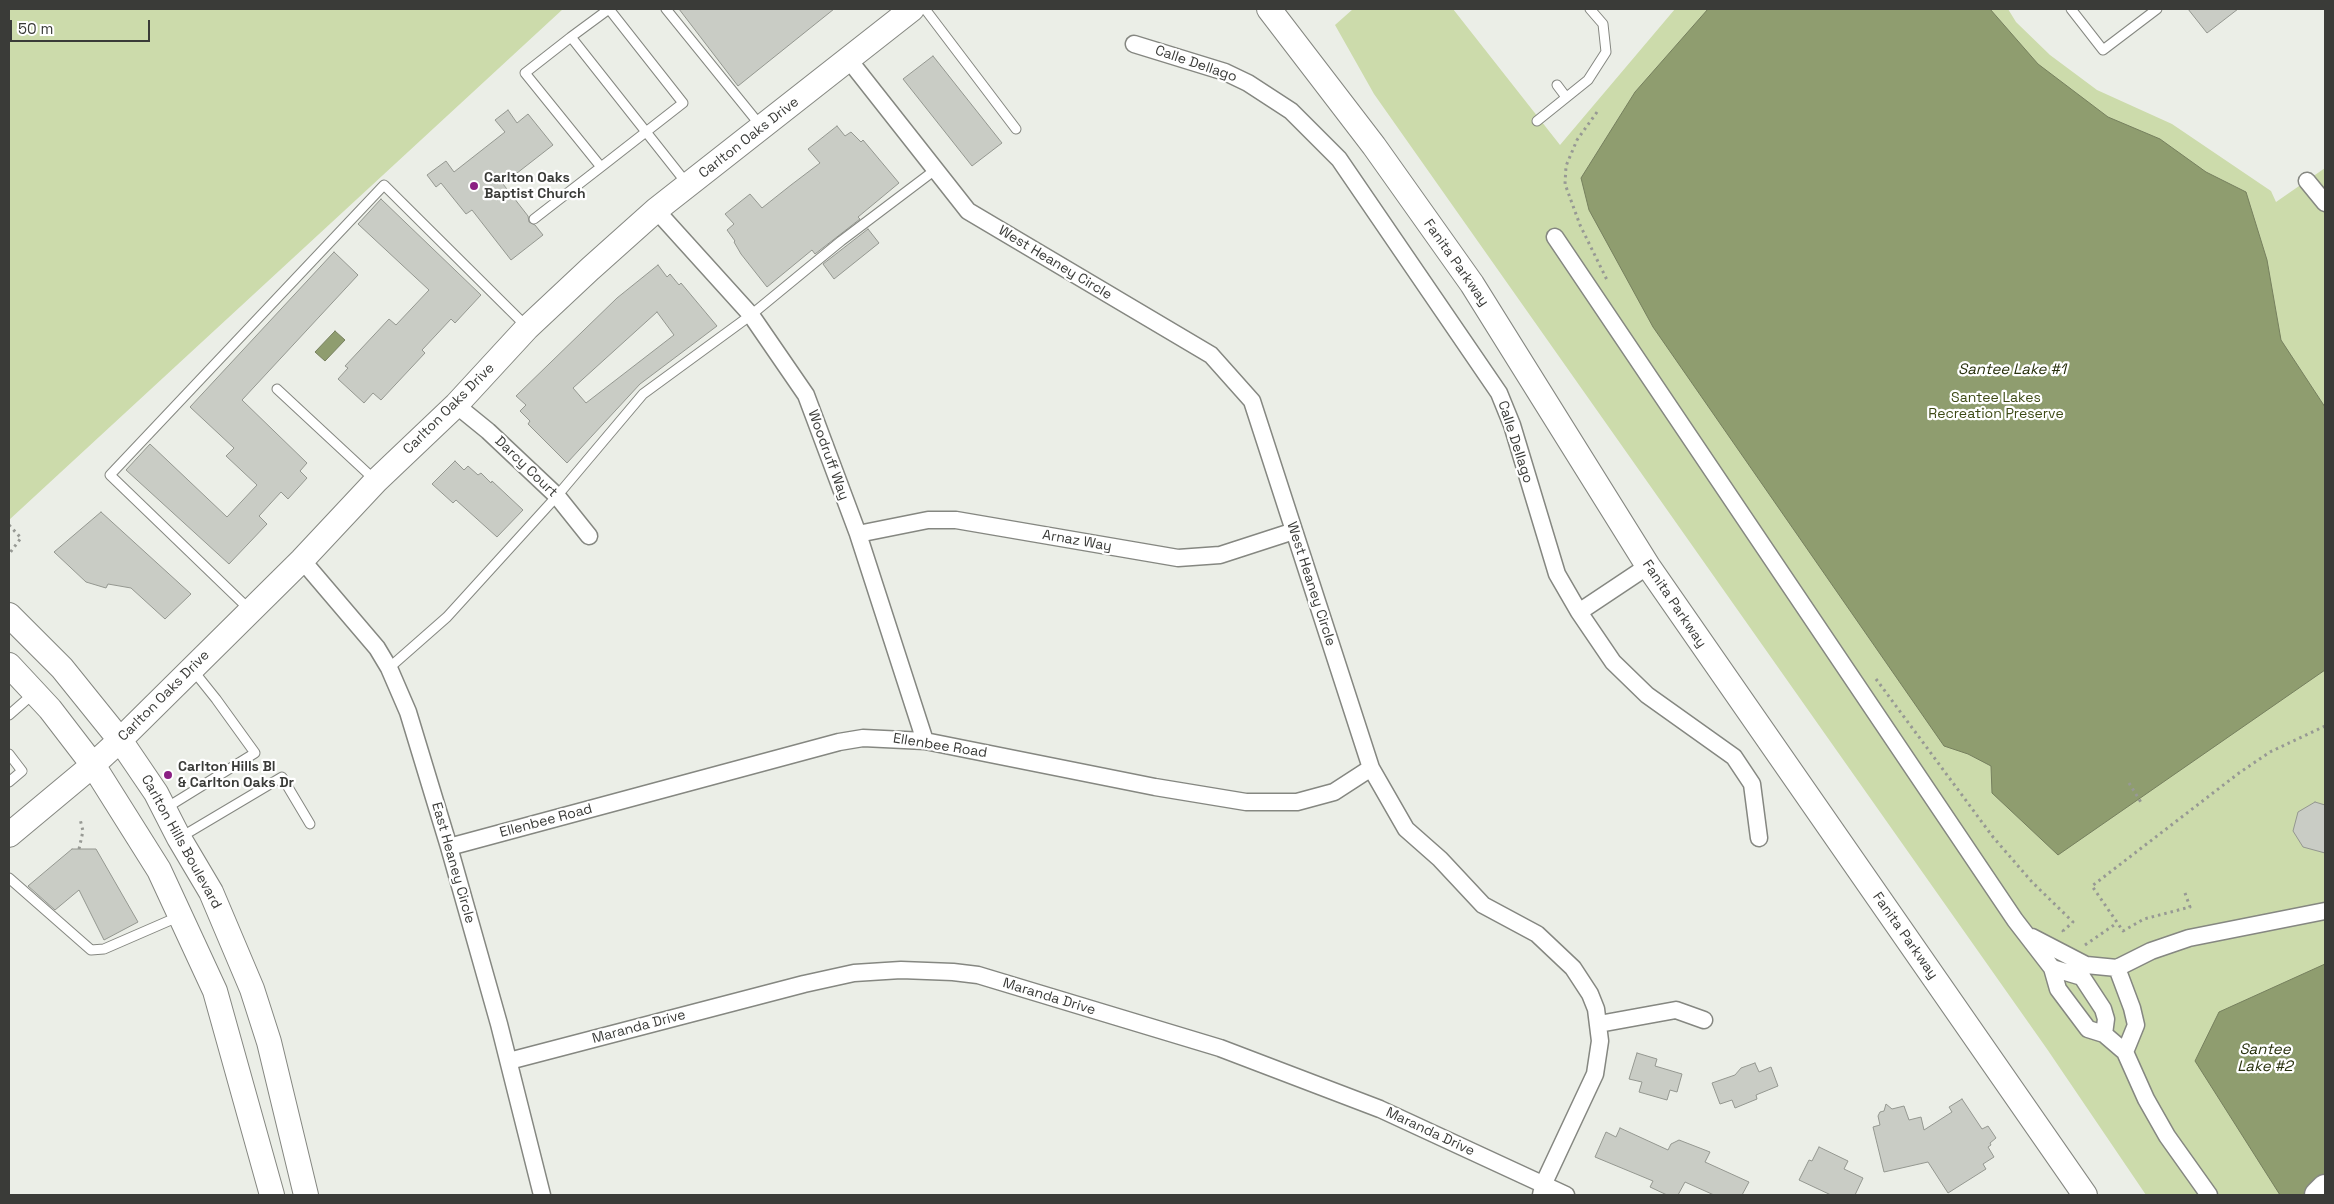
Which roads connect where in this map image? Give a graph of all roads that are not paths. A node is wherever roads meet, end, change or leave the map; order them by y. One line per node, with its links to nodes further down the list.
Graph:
1 (609, 9): 9 (lane); 17 (lane)
2 (666, 9): 15 (lane)
3 (912, 9): 11 (main road, Carlton Oaks Drive)
4 (925, 9): 16 (lane)
5 (1590, 9): 13 (lane)
6 (2072, 9): 7 (lane)
7 (2158, 9)
8 (1275, 11): 36 (main road, Fanita Parkway)
9 (571, 37): 17 (lane); 18 (lane)
10 (1134, 44): 38 (street, Calle Dellago)
11 (849, 60): 15 (main road, Carlton Oaks Drive); 19 (street, West Heaney Circle)
12 (1556, 85): 13 (lane)
13 (1566, 97): 14 (lane)
14 (1537, 121)
15 (762, 127): 21 (main road, Carlton Oaks Drive)
16 (1016, 129)
17 (646, 132): 18 (lane); 21 (lane)
18 (601, 167): 24 (lane)
19 (935, 170): 26 (lane); 32 (street, West Heaney Circle)
20 (2307, 181): 22 (street)
21 (688, 185): 23 (main road, Carlton Oaks Drive)
22 (2325, 203)
23 (656, 210): 26 (street, Woodruff Way); 27 (main road, Carlton Oaks Drive)
24 (534, 219)
25 (1554, 237): 60 (street)
26 (751, 315): 31 (lane); 33 (street, Woodruff Way)
27 (527, 328): 29 (main road, Carlton Oaks Drive); 37 (lane)
28 (277, 389): 30 (lane)
29 (456, 405): 30 (main road, Carlton Oaks Drive); 31 (street, Darcy Court)
30 (376, 481): 35 (main road, Carlton Oaks Drive)
31 (556, 496): 34 (street, Darcy Court); 41 (lane)
32 (1294, 531): 33 (street, Arnaz Way); 49 (street, West Heaney Circle)
33 (858, 534): 46 (street, Woodruff Way)
34 (589, 536)
35 (302, 560): 37 (main road, Carlton Oaks Drive); 41 (street, East Heaney Circle)
36 (1648, 566): 38 (street); 74 (main road, Fanita Parkway)
37 (251, 611): 42 (main road, Carlton Oaks Drive)
38 (1579, 612): 55 (street, Calle Dellago)
39 (9, 614): 45 (main road, Carlton Hills Boulevard)
40 (9, 665): 43 (main road)
41 (389, 668): 56 (street, East Heaney Circle)
42 (192, 669): 45 (main road, Carlton Oaks Drive); 51 (lane)
43 (34, 692): 44 (lane); 48 (main road)
44 (9, 715)
45 (120, 740): 48 (main road, Carlton Oaks Drive); 51 (main road, Carlton Hills Boulevard)
46 (925, 741): 49 (street, Ellenbee Road); 56 (street, Ellenbee Road)
47 (9, 754): 50 (lane)
48 (93, 765): 53 (main road, Carlton Oaks Drive); 59 (main road)
49 (1371, 768): 64 (street, West Heaney Circle)
50 (9, 782)
51 (164, 809): 54 (main road, Carlton Hills Boulevard)
52 (310, 824): 54 (lane)
53 (9, 835)
54 (178, 838): 71 (main road, Carlton Hills Boulevard)
55 (1759, 838)
56 (449, 847): 67 (street, East Heaney Circle)
57 (9, 878): 59 (lane)
58 (2325, 911): 62 (street)
59 (180, 915): 70 (main road)
60 (2026, 934): 61 (street); 62 (street)
61 (2052, 968): 65 (street); 65 (street)
62 (2117, 968): 66 (street)
63 (1704, 1020): 64 (street)
64 (1599, 1024): 69 (street, West Heaney Circle)
65 (2104, 1034): 66 (street)
66 (2125, 1052): 75 (street)
67 (509, 1061): 69 (street, Maranda Drive); 72 (street, East Heaney Circle)
68 (2325, 1188): 76 (main road)
69 (1542, 1190): 73 (street, Maranda Drive)
70 (272, 1195)
71 (306, 1195)
72 (542, 1195)
73 (1566, 1195)
74 (2085, 1195)
75 (2209, 1195)
76 (2318, 1195)

